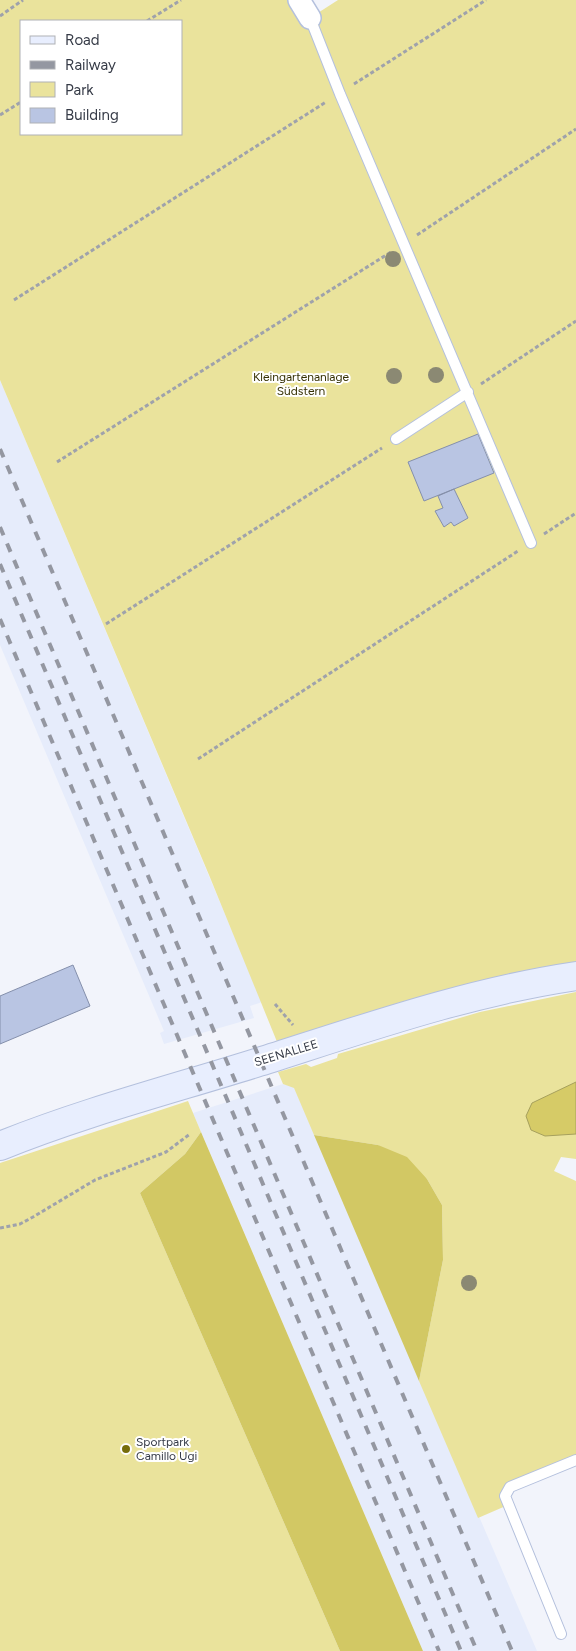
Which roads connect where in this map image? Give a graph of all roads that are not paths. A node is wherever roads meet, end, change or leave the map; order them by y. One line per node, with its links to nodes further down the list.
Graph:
1 (304, 9): 2 (lane)
2 (468, 392): 3 (lane); 4 (lane)
3 (396, 439)
4 (530, 543)
5 (576, 976): 6 (main road, SEENALLEE)
6 (0, 1146)
7 (576, 1460): 8 (lane)
8 (561, 1634)

